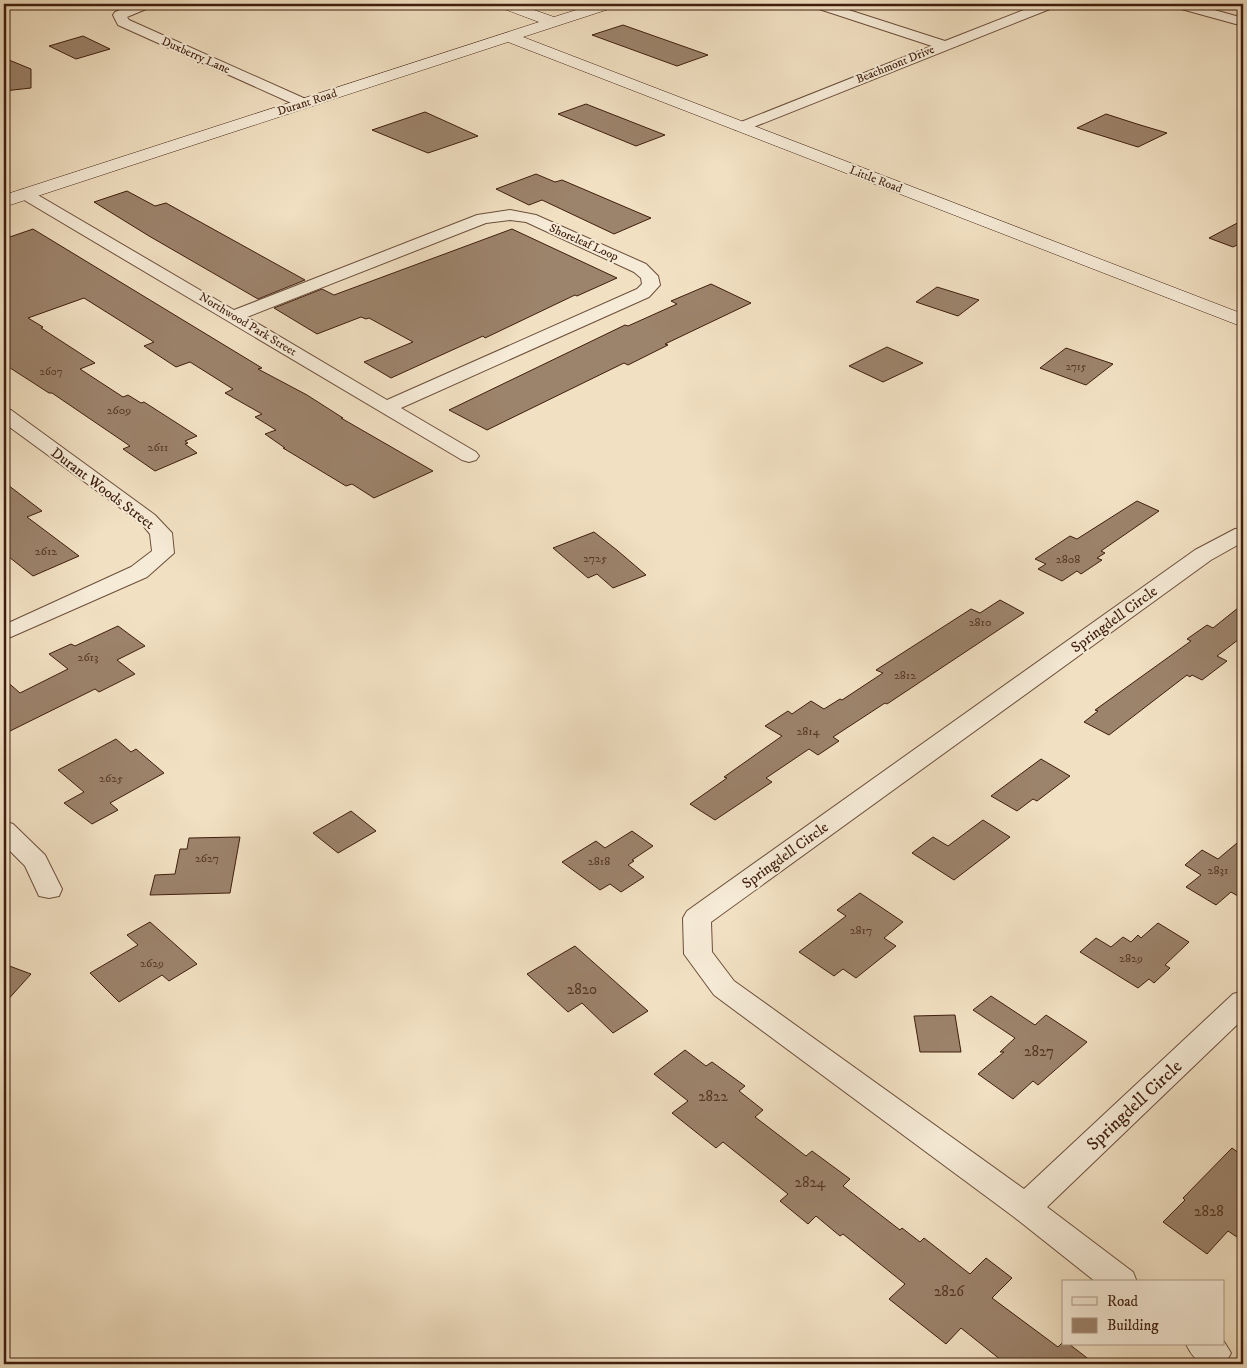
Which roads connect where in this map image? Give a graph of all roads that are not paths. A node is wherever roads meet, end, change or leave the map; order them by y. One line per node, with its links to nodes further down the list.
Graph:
1 (146, 4): 11 (street, Duxberry Lane)
2 (504, 4): 7 (street)
3 (610, 4): 7 (street, Durant Road)
4 (818, 4): 10 (street)
5 (1050, 4): 10 (street, Beachmont Drive)
6 (1178, 4): 8 (street)
7 (553, 22): 9 (street, Durant Road)
8 (1243, 22)
9 (508, 37): 11 (street, Durant Road); 12 (street, Little Road)
10 (943, 45): 12 (street, Beachmont Drive)
11 (303, 103): 13 (street, Durant Road)
12 (741, 126): 16 (street, Little Road)
13 (25, 194): 14 (street, Durant Road); 15 (street, Northwood Park Street)
14 (4, 201)
15 (234, 316): 17 (street, Northwood Park Street); 17 (street, Shoreleaf Loop)
16 (1243, 321)
17 (388, 407): 19 (street, Northwood Park Street)
18 (4, 414): 21 (street, Durant Woods Street)
19 (469, 456)
20 (1243, 534): 25 (street, Springdell Circle)
21 (4, 633)
22 (4, 830): 23 (street)
23 (49, 890)
24 (1243, 1002): 25 (street, Springdell Circle)
25 (1025, 1208): 26 (street, Springdell Circle)
26 (1118, 1280)

